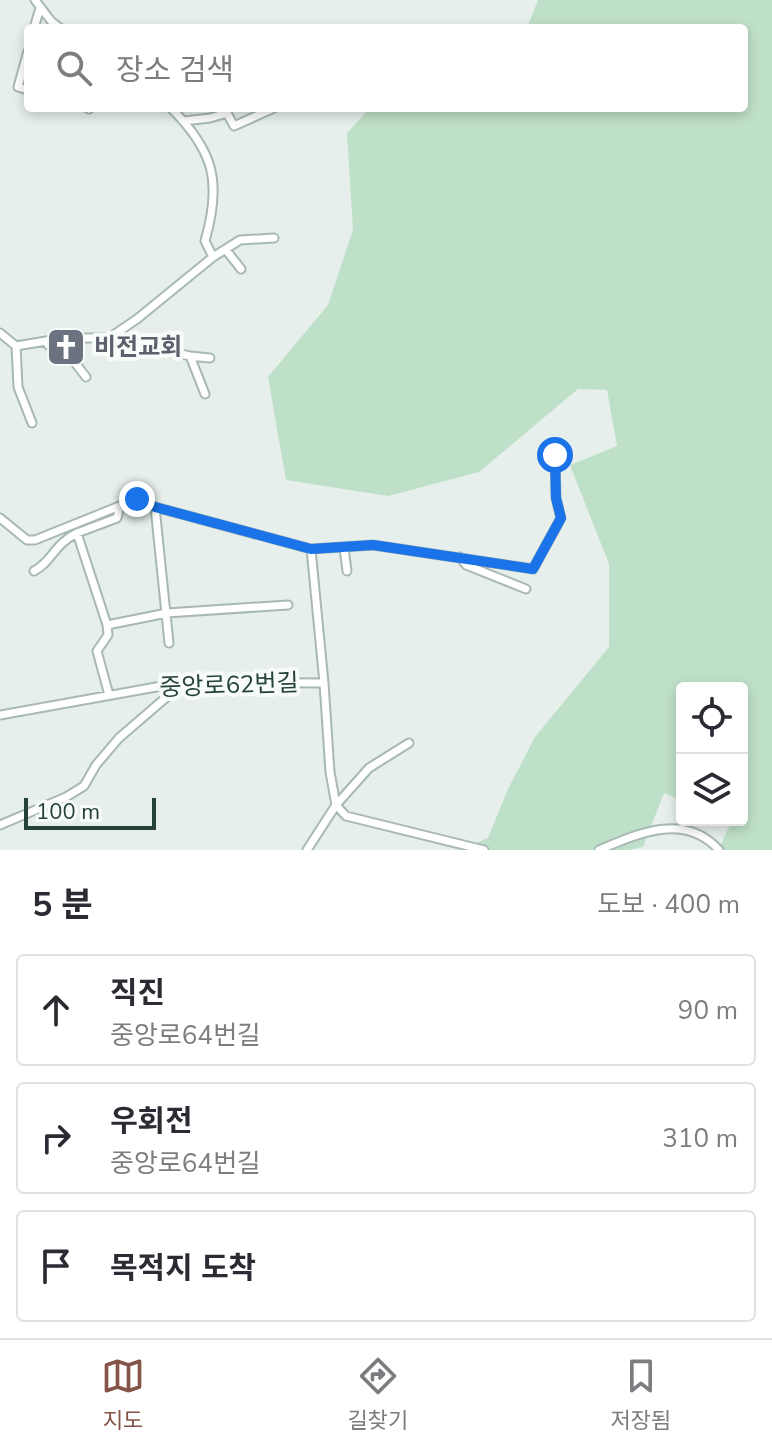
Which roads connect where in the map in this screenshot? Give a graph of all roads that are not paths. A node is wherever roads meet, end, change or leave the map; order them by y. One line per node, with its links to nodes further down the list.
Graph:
1 (35, 0): 2 (street)
2 (40, 8): 3 (street); 4 (street)
3 (35, 24)
4 (56, 24)
5 (24, 65): 6 (street)
6 (24, 89)
7 (175, 112): 9 (street)
8 (265, 112): 9 (street)
9 (184, 121): 12 (street)
10 (274, 238): 11 (street)
11 (226, 250): 12 (street); 13 (street)
12 (213, 257): 15 (street)
13 (241, 269)
14 (0, 333): 17 (street)
15 (109, 338): 16 (street); 18 (street)
16 (48, 341): 17 (street); 20 (street)
17 (16, 346): 22 (street)
18 (190, 356): 19 (street); 21 (street)
19 (210, 358)
20 (86, 377)
21 (205, 394)
22 (32, 423)
23 (555, 455): 30 (street)
24 (120, 506): 25 (street); 26 (street); 27 (street)
25 (155, 507): 29 (street); 35 (street)
26 (0, 518)
27 (77, 533): 31 (street); 36 (street)
28 (344, 548): 29 (street); 30 (street); 32 (street)
29 (311, 549): 39 (street)
30 (460, 557): 33 (street)
31 (34, 571)
32 (347, 571)
33 (526, 589)
34 (288, 605): 35 (street)
35 (167, 613): 36 (street); 37 (street)
36 (107, 625): 40 (street)
37 (169, 643)
38 (184, 682): 39 (street, 중앙로62번길); 40 (street, 중앙로62번길); 44 (street)
39 (324, 683): 43 (street, 중앙로62번길)
40 (109, 695): 41 (street, 중앙로62번길)
41 (0, 715)
42 (409, 743): 43 (street)
43 (336, 805): 45 (street); 46 (street)
44 (0, 825)
45 (307, 850)
46 (484, 850)
47 (599, 850): 48 (street)
48 (719, 850)

